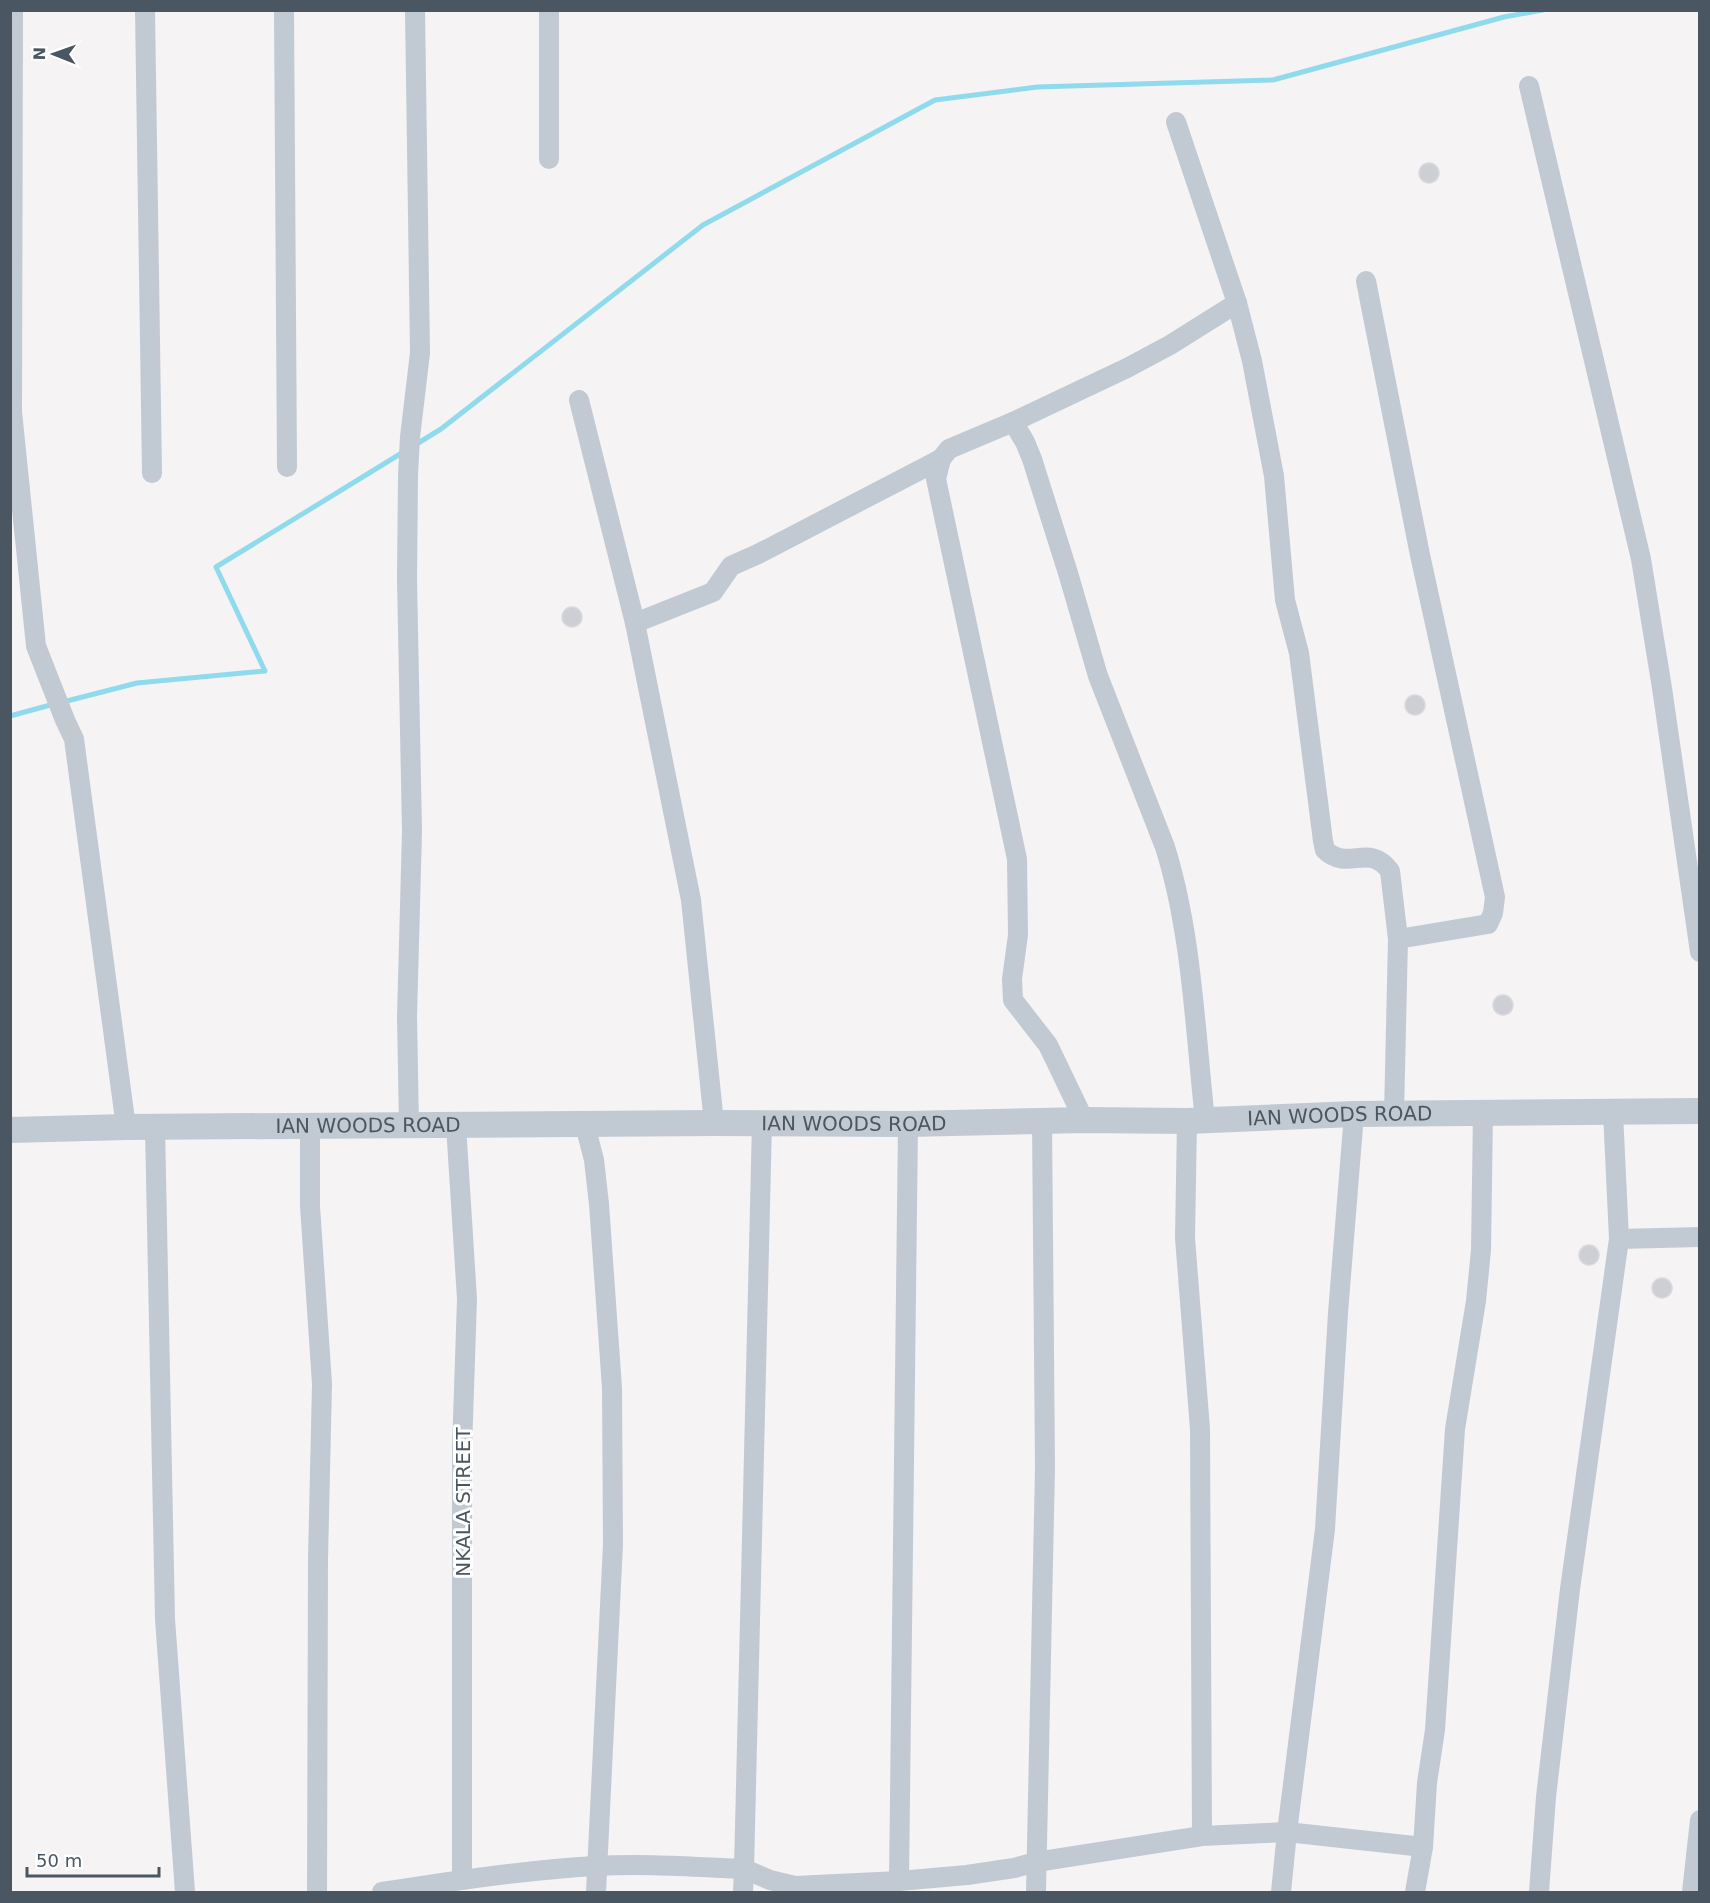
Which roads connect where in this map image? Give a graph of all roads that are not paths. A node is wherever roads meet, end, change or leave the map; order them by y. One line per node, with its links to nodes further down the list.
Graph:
1 (13, 10): 34 (street)
2 (145, 10): 15 (street)
3 (284, 10): 14 (street)
4 (415, 10): 30 (street)
5 (549, 10): 8 (street)
6 (1529, 86): 18 (street)
7 (1176, 122): 10 (street)
8 (549, 159)
9 (1366, 281): 17 (street)
10 (1237, 303): 12 (street); 17 (street)
11 (579, 400): 16 (street)
12 (1013, 422): 13 (street); 26 (street)
13 (940, 459): 16 (street); 25 (street)
14 (287, 467)
15 (152, 473)
16 (635, 623): 27 (street)
17 (1398, 939): 23 (street)
18 (1700, 952)
19 (1700, 1111): 20 (street, IAN WOODS ROAD)
20 (1613, 1112): 21 (street, IAN WOODS ROAD); 38 (street)
21 (1483, 1113): 23 (street, IAN WOODS ROAD); 42 (street)
22 (1354, 1114): 23 (street, IAN WOODS ROAD); 26 (street, IAN WOODS ROAD); 40 (street)
23 (1394, 1115)
24 (1042, 1120): 25 (street, IAN WOODS ROAD); 29 (street, IAN WOODS ROAD); 43 (street)
25 (1084, 1120): 26 (street, IAN WOODS ROAD)
26 (1196, 1121): 41 (street)
27 (714, 1123): 28 (street, IAN WOODS ROAD); 32 (street, IAN WOODS ROAD)
28 (762, 1123): 29 (street, IAN WOODS ROAD); 45 (street)
29 (908, 1124): 47 (street)
30 (409, 1125): 31 (street, IAN WOODS ROAD); 33 (street, IAN WOODS ROAD)
31 (456, 1125): 32 (street, IAN WOODS ROAD); 46 (street, NKALA STREET)
32 (585, 1125): 44 (street)
33 (310, 1126): 35 (street, IAN WOODS ROAD); 49 (street)
34 (126, 1127): 35 (street, IAN WOODS ROAD); 36 (street, IAN WOODS ROAD)
35 (155, 1127): 48 (street)
36 (10, 1130)
37 (1700, 1237): 38 (street)
38 (1618, 1239): 56 (street)
39 (1700, 1821): 57 (street)
40 (1287, 1832): 41 (street); 42 (street); 54 (street)
41 (1202, 1836): 43 (street)
42 (1423, 1846): 55 (street)
43 (1036, 1862): 47 (street); 53 (street)
44 (596, 1866): 45 (street); 46 (street); 51 (street)
45 (744, 1869): 47 (street); 52 (street)
46 (462, 1880): 50 (street)
47 (899, 1881)
48 (185, 1893)
49 (317, 1893)
50 (382, 1893)
51 (596, 1893)
52 (743, 1893)
53 (1036, 1893)
54 (1281, 1893)
55 (1415, 1893)
56 (1539, 1893)
57 (1692, 1893)

